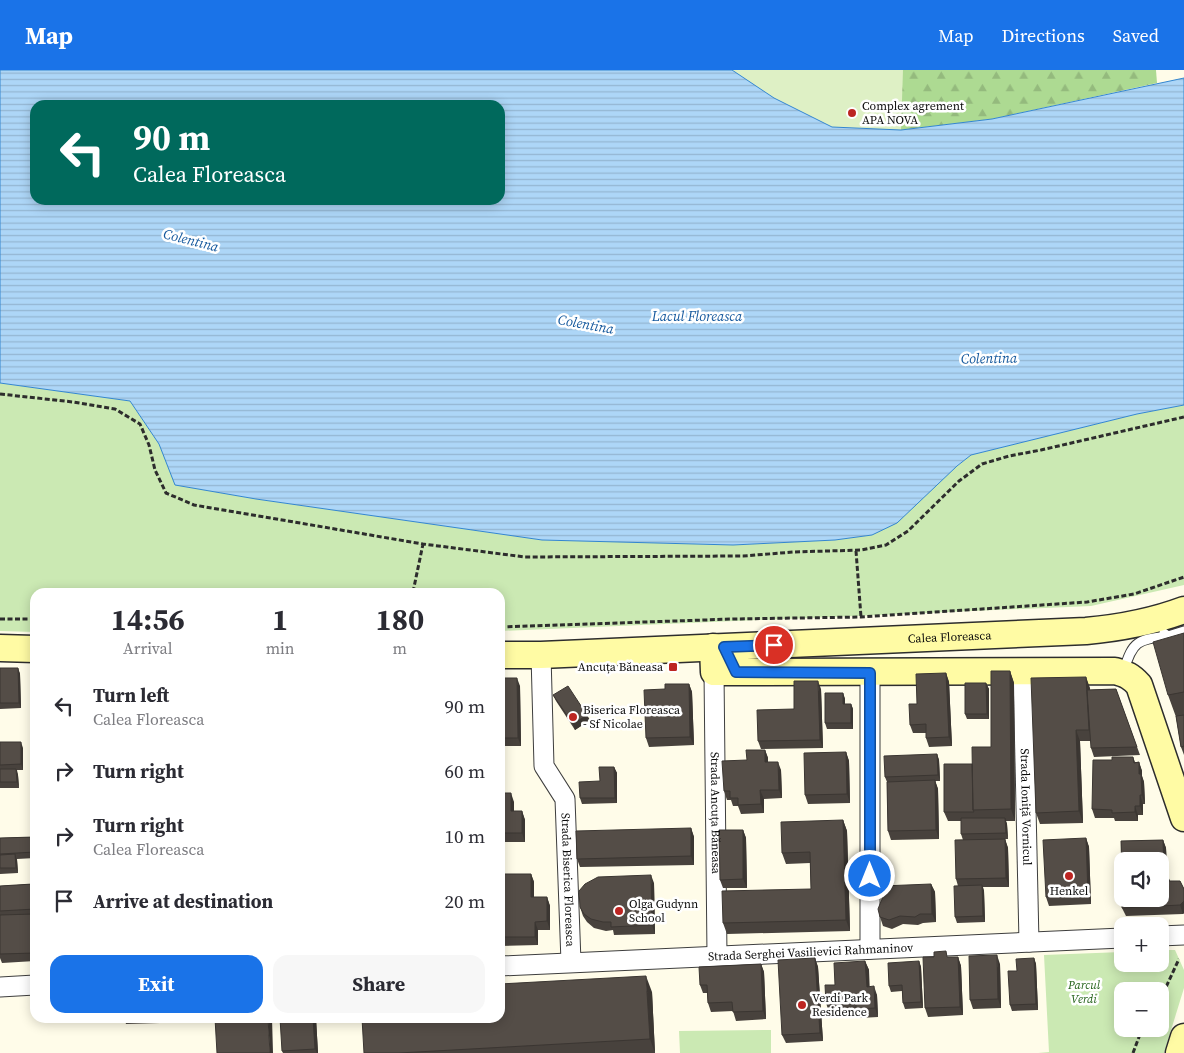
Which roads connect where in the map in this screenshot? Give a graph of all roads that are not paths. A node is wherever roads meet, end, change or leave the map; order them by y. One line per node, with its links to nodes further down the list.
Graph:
1 (1184, 610): 2 (main road, Calea Floreasca)
2 (1158, 629): 3 (lane); 8 (main road, Calea Floreasca); 11 (lane)
3 (1184, 631)
4 (0, 648): 5 (main road)
5 (30, 649)
6 (505, 655): 7 (main road, Calea Floreasca)
7 (541, 655): 8 (main road, Calea Floreasca); 19 (street, Strada Biserica Floreasca)
8 (722, 660): 10 (main road, Calea Floreasca); 18 (street, Strada Ancuța Băneasa)
9 (1023, 672): 10 (main road, Calea Floreasca); 11 (main road, Calea Floreasca); 16 (street, Strada Ioniță Vornicul)
10 (870, 673): 17 (street)
11 (1123, 673): 12 (main road)
12 (1184, 818)
13 (1184, 935): 14 (street)
14 (1169, 936)
15 (1114, 938): 16 (street, Strada Serghei Vasilievici Rahmaninov)
16 (1029, 942): 17 (street, Strada Serghei Vasilievici Rahmaninov)
17 (870, 949): 18 (street, Strada Serghei Vasilievici Rahmaninov)
18 (717, 955): 19 (street, Strada Serghei Vasilievici Rahmaninov)
19 (570, 962): 20 (street, Strada Serghei Vasilievici Rahmaninov)
20 (505, 966)
21 (30, 986): 22 (street)
22 (0, 987)

